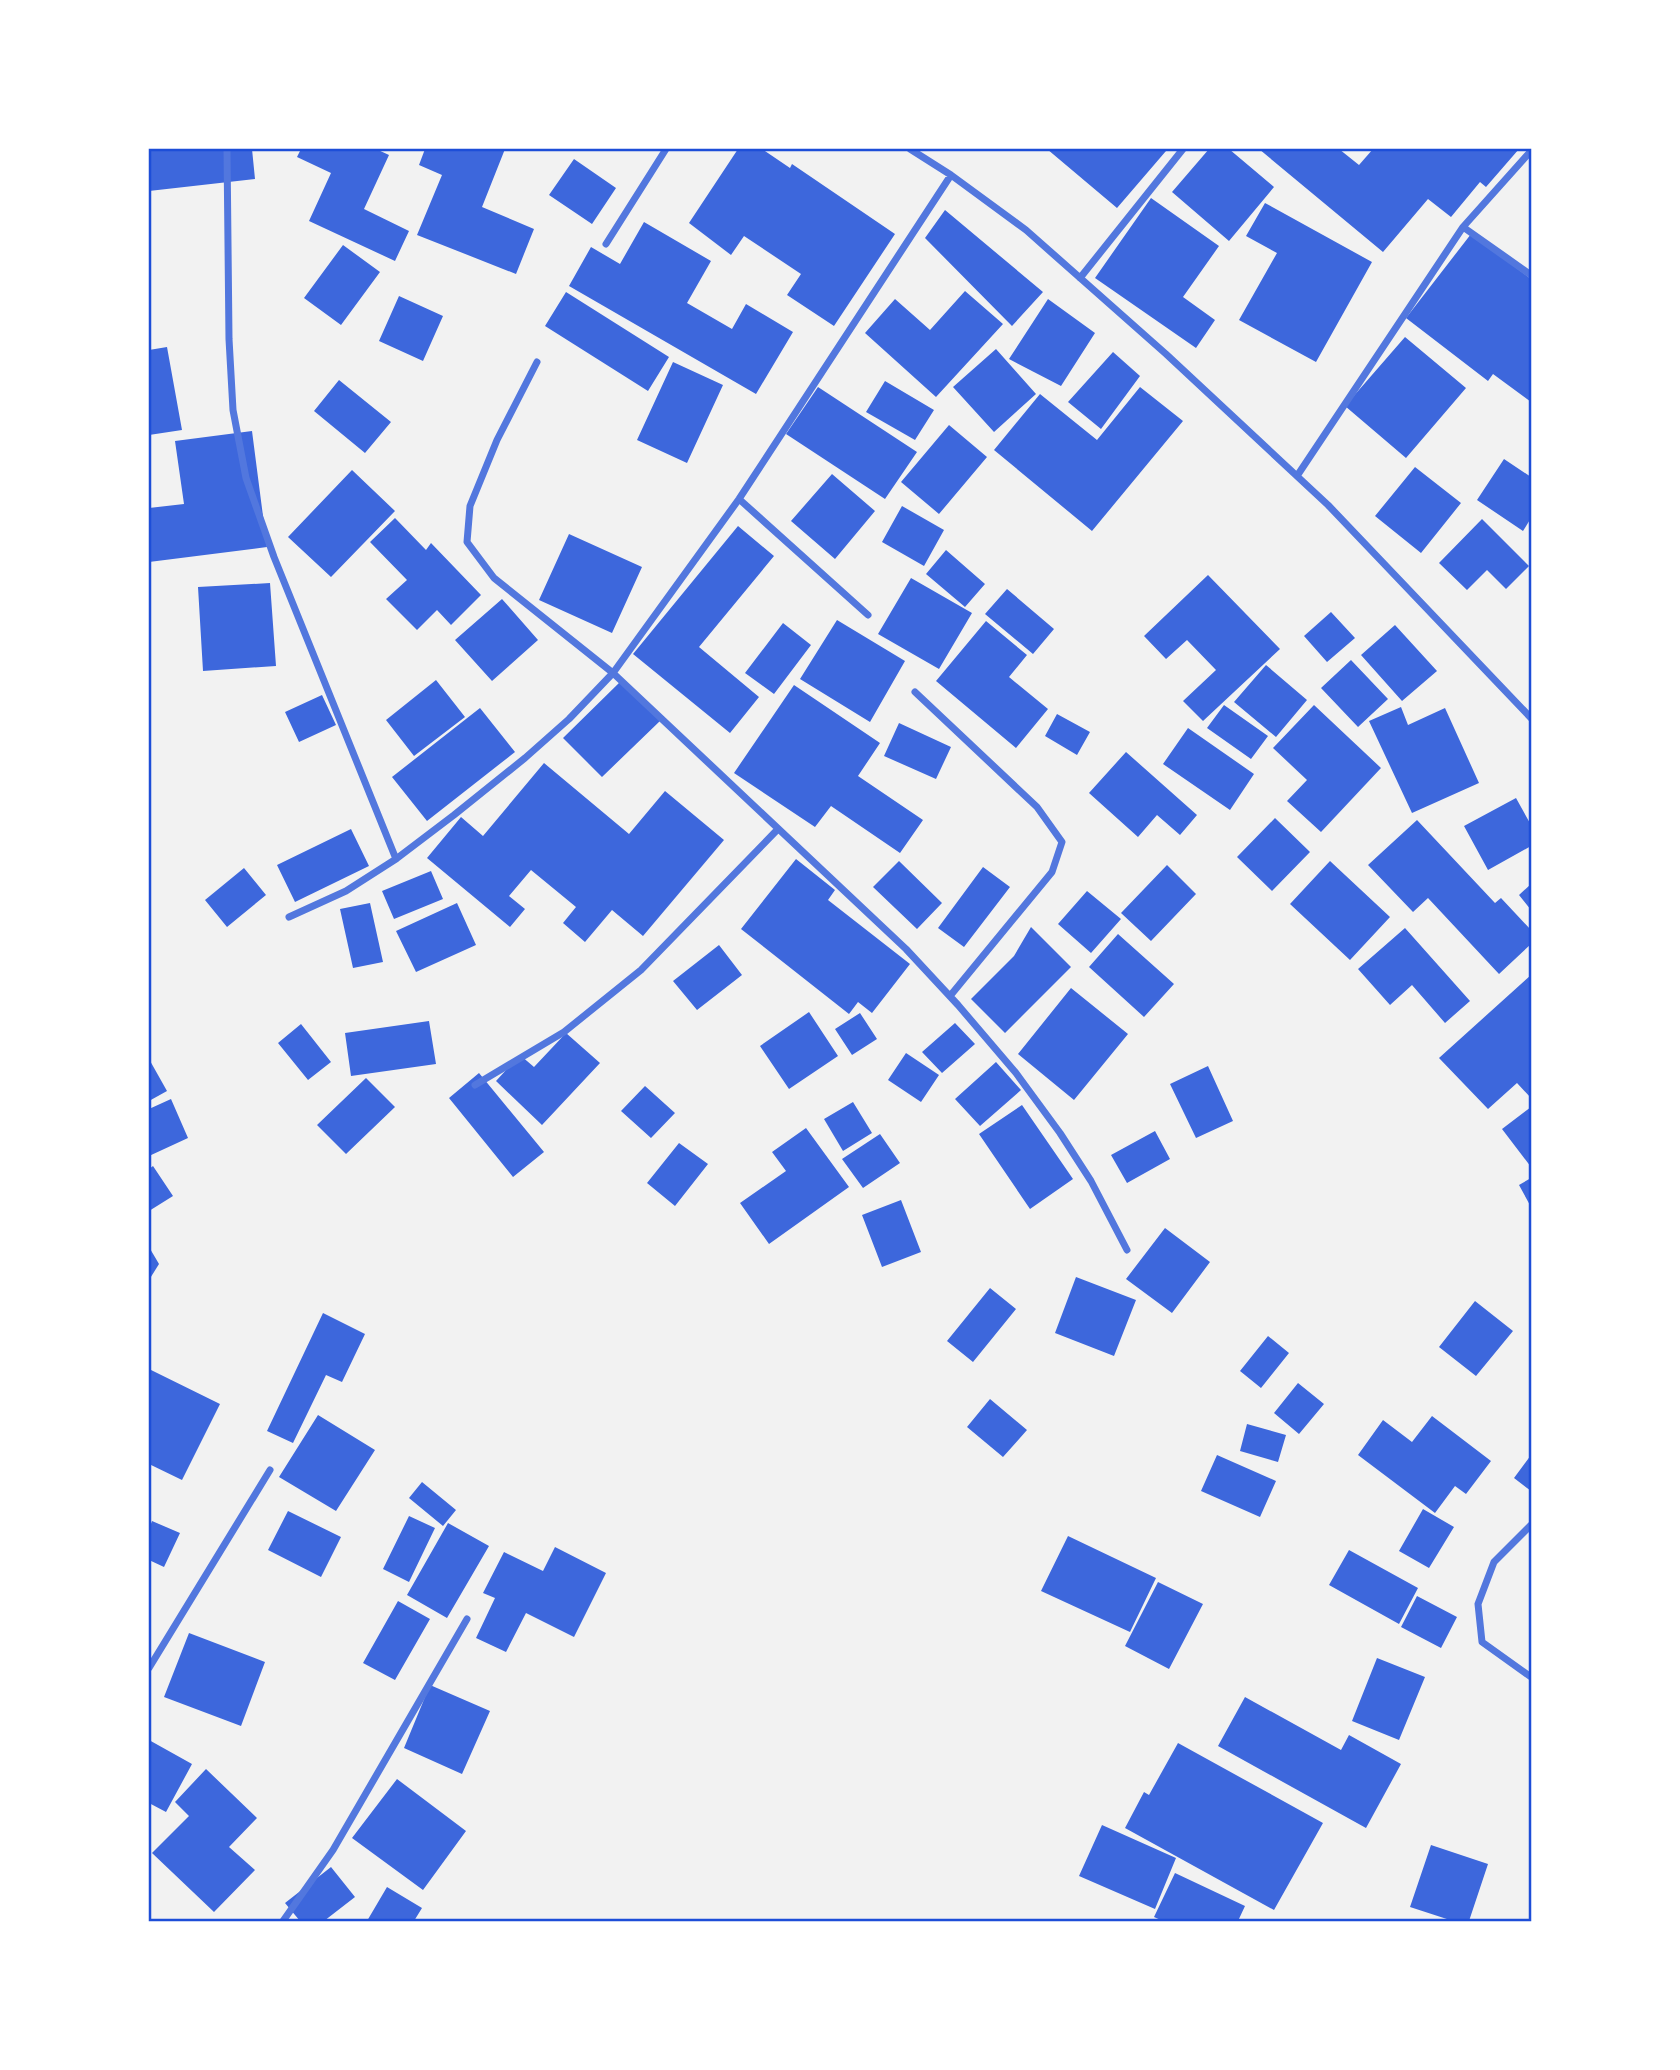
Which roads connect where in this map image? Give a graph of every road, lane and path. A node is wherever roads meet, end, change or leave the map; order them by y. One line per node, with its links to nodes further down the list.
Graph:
1 (227, 149): 19 (street)
2 (666, 149): 8 (street)
3 (910, 149): 6 (street)
4 (1184, 149): 10 (street)
5 (1531, 151): 7 (street)
6 (951, 175): 10 (street); 13 (street)
7 (1463, 227): 9 (street); 12 (street)
8 (606, 244)
9 (1531, 275)
10 (1080, 278): 12 (street)
11 (537, 362): 15 (street)
12 (1297, 476): 17 (street)
13 (739, 499): 14 (street); 15 (street)
14 (868, 615)
15 (613, 673): 18 (street); 19 (street)
16 (915, 692): 21 (street)
17 (1531, 718)
18 (778, 829): 21 (street); 22 (street)
19 (396, 859): 20 (street)
20 (289, 917)
21 (950, 996): 23 (street)
22 (475, 1085)
23 (1127, 1250)
24 (270, 1470): 27 (street)
25 (1531, 1525): 28 (street)
26 (467, 1619): 29 (street)
27 (149, 1668)
28 (1531, 1676)
29 (283, 1921)

